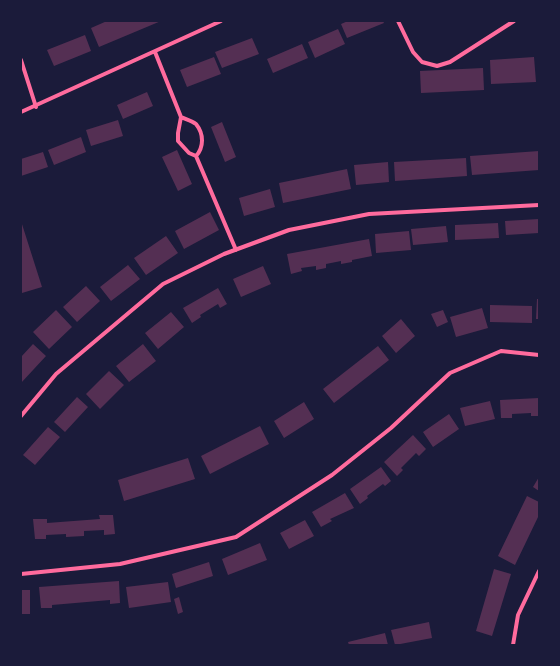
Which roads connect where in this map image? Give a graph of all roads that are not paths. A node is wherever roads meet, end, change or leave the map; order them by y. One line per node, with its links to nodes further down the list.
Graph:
1 (221, 21): 4 (street)
2 (398, 21): 3 (street)
3 (514, 21)
4 (155, 52): 6 (street); 8 (street)
5 (21, 60): 6 (street)
6 (36, 107): 7 (street)
7 (21, 112)
8 (182, 117): 9 (street); 9 (street)
9 (196, 156): 11 (street)
10 (539, 205): 11 (street)
11 (236, 250): 13 (street)
12 (539, 355): 15 (street)
13 (21, 416)
14 (539, 570): 16 (street)
15 (21, 574)
16 (513, 645)

